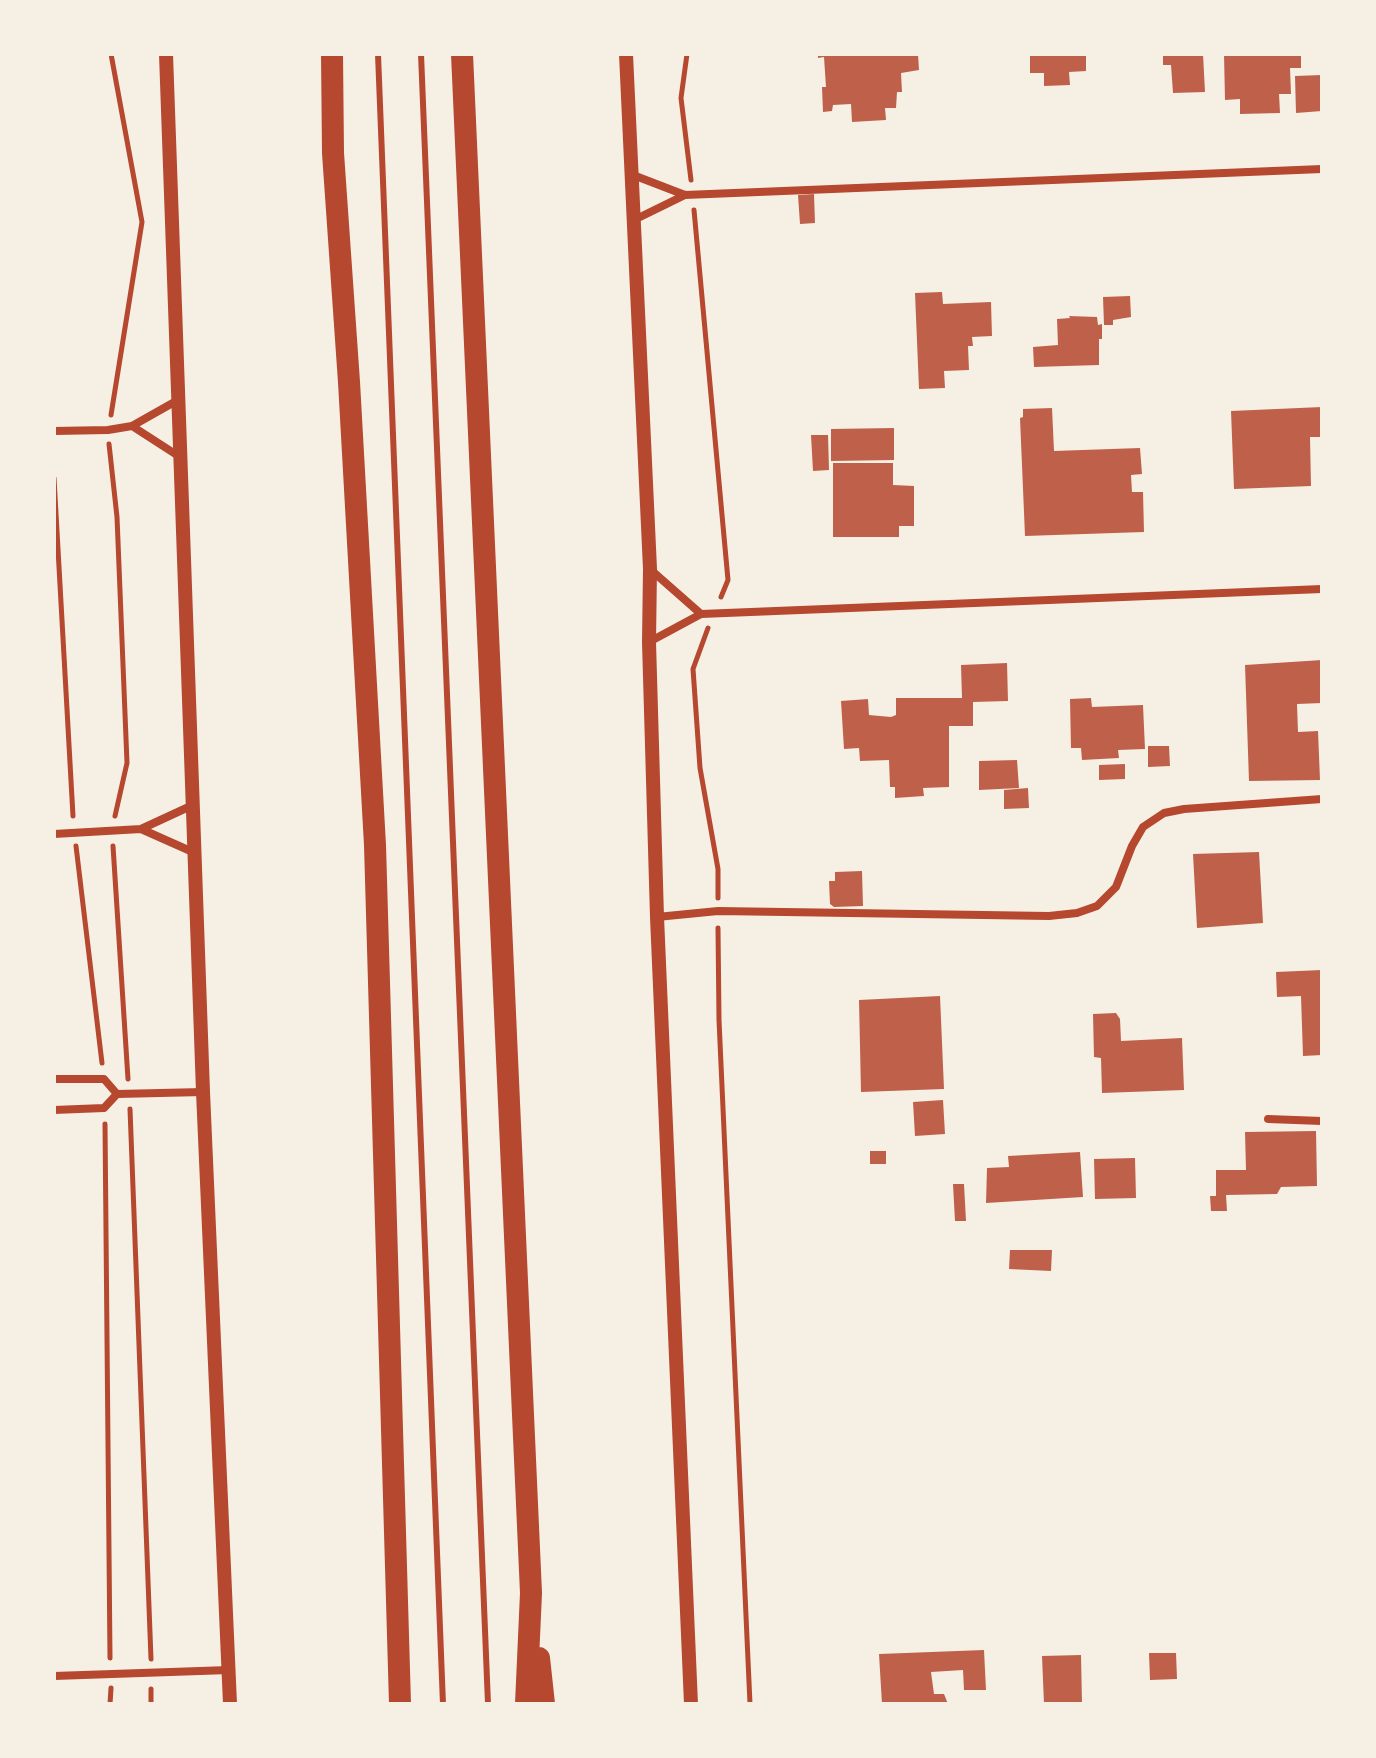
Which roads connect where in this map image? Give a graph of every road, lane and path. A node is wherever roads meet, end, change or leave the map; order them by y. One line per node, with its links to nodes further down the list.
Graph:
1 (111, 54): 15 (path)
2 (166, 54): 13 (street)
3 (332, 54): 42 (highway)
4 (378, 54): 45 (lane)
5 (421, 54): 46 (lane)
6 (462, 54): 38 (highway)
7 (626, 54): 10 (street)
8 (687, 54): 11 (path)
9 (1322, 169): 11 (street)
10 (633, 175): 11 (street); 12 (street)
11 (689, 194): 12 (street); 21 (path)
12 (636, 219): 18 (street)
13 (179, 399): 14 (street); 17 (street)
14 (132, 426): 15 (street); 17 (street)
15 (108, 430): 16 (street); 25 (path)
16 (54, 431)
17 (180, 457): 24 (street)
18 (650, 569): 20 (street); 22 (street)
19 (1322, 589): 21 (street)
20 (701, 614): 21 (street); 22 (street)
21 (713, 614): 29 (path)
22 (649, 642): 30 (street)
23 (1322, 799): 29 (street)
24 (193, 805): 26 (street); 28 (street)
25 (112, 829): 26 (street); 27 (street); 34 (path)
26 (141, 829): 28 (street)
27 (54, 834)
28 (195, 853): 32 (street)
29 (718, 911): 30 (street); 50 (path)
30 (657, 917): 49 (street)
31 (54, 1079): 33 (street)
32 (203, 1092): 34 (street); 39 (street)
33 (117, 1094): 34 (street); 35 (street)
34 (129, 1094): 40 (path)
35 (54, 1110)
36 (1268, 1119): 37 (street)
37 (1322, 1121)
38 (531, 1593): 47 (highway); 48 (highway)
39 (229, 1670): 40 (street); 44 (street)
40 (151, 1671): 41 (street); 43 (path)
41 (54, 1676)
42 (400, 1702)
43 (151, 1704)
44 (230, 1704)
45 (443, 1704)
46 (488, 1704)
47 (526, 1704)
48 (544, 1704)
49 (691, 1704)
50 (750, 1704)

